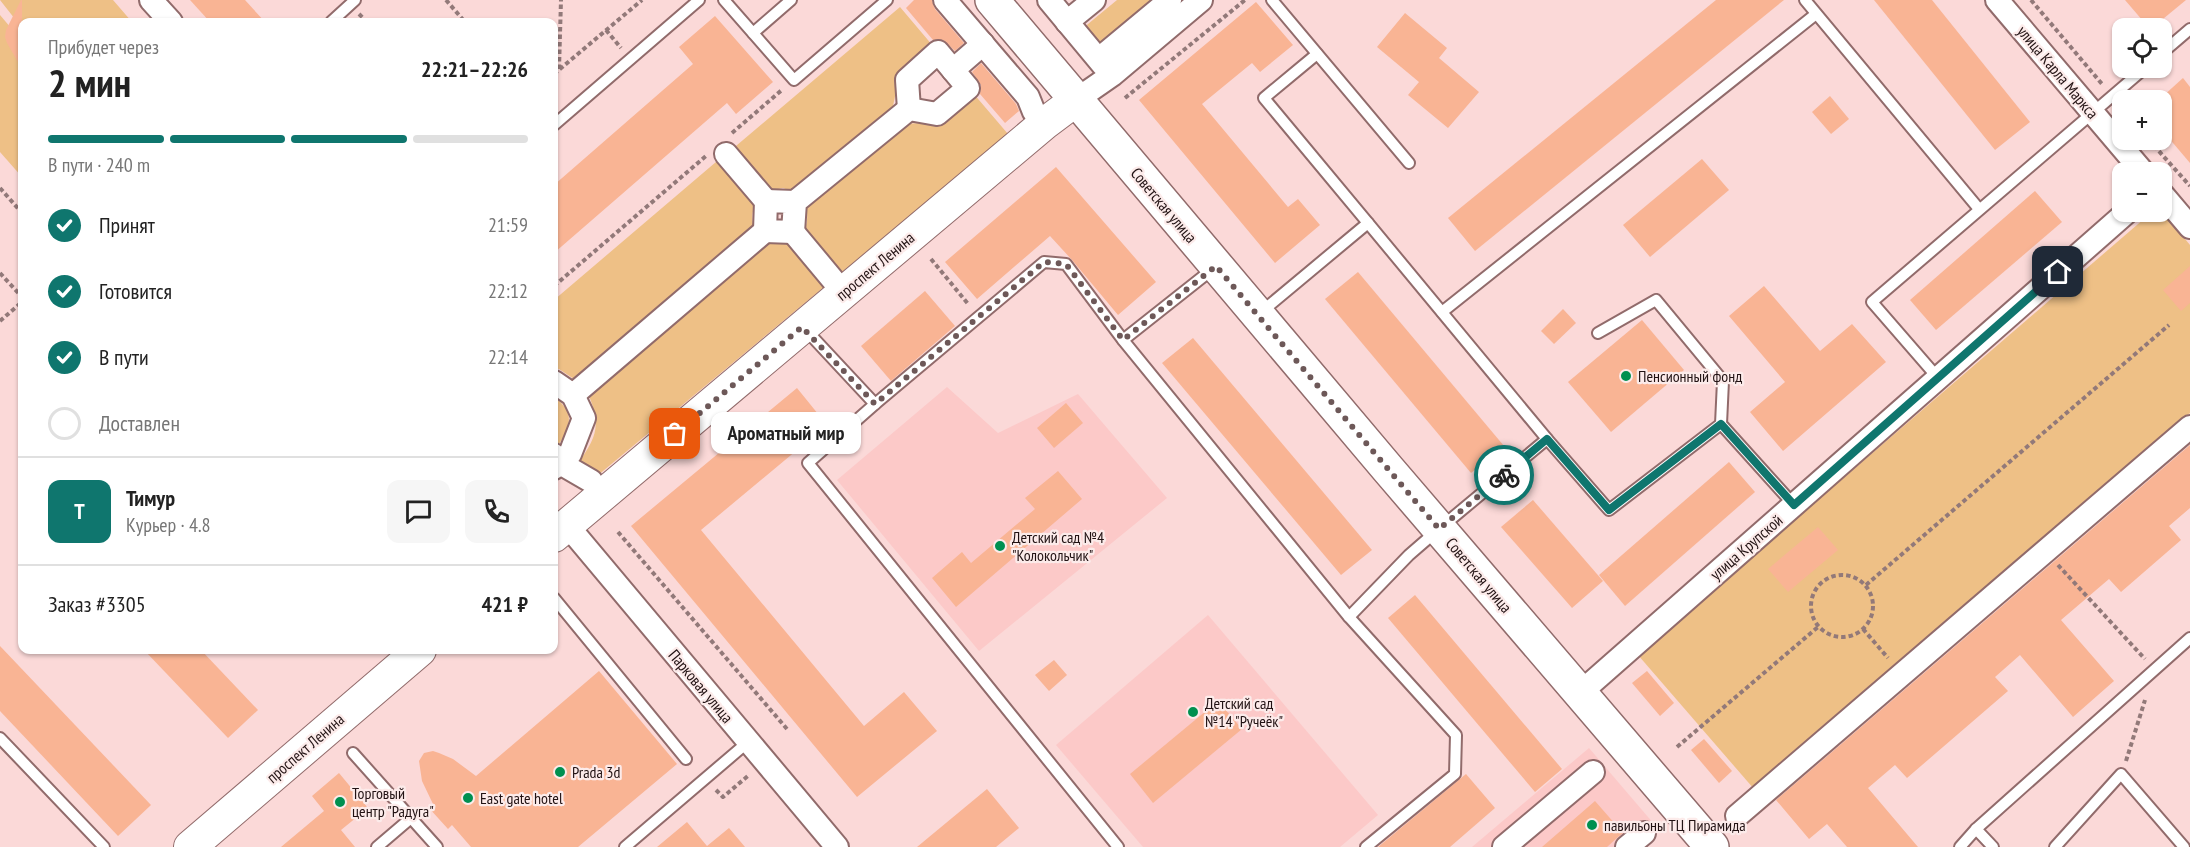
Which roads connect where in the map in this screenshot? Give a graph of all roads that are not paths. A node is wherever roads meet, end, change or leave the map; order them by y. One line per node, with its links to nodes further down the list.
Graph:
1 (152, 0): 17 (street)
2 (356, 0): 18 (lane)
3 (699, 0): 31 (lane)
4 (724, 0): 21 (lane)
5 (791, 0): 21 (lane)
6 (886, 0): 21 (lane)
7 (945, 0): 22 (street)
8 (992, 0): 27 (main road, Советская улица)
9 (1048, 0): 19 (street)
10 (1094, 0): 19 (street)
11 (1170, 0): 19 (street)
12 (1201, 0): 27 (street, проспект Ленина)
13 (1272, 0): 24 (lane)
14 (1805, 0): 16 (lane)
15 (1997, 0): 30 (street, улица Карла Маркса)
16 (1816, 14): 38 (lane); 46 (lane)
17 (168, 18)
18 (336, 18)
19 (1067, 22)
20 (2190, 29): 23 (lane)
21 (753, 33)
22 (983, 44): 25 (street); 29 (street)
23 (2172, 44)
24 (1317, 54): 34 (lane); 40 (lane)
25 (953, 70): 28 (street); 28 (street)
26 (2133, 78): 30 (lane)
27 (1076, 100): 44 (main road, Советская улица); 48 (main road, проспект Ленина)
28 (909, 109): 36 (street)
29 (1034, 112)
30 (2092, 112): 33 (street, улица Карла Маркса); 38 (lane)
31 (558, 122)
32 (721, 148): 35 (street)
33 (2134, 162)
34 (1409, 163)
35 (766, 201): 36 (street); 42 (street)
36 (795, 202): 43 (street)
37 (2172, 206): 41 (street)
38 (1979, 209): 51 (lane)
39 (2116, 222): 51 (street, улица Крупской)
40 (1368, 223): 46 (lane); 47 (lane)
41 (2190, 227)
42 (765, 231): 43 (street); 53 (street)
43 (793, 232): 45 (street)
44 (1216, 266): 47 (main road, Советская улица); 50 (lane)
45 (833, 280)
46 (1442, 312): 57 (lane)
47 (1258, 315): 62 (main road, Советская улица)
48 (802, 327): 54 (lane); 63 (main road, проспект Ленина)
49 (1598, 333): 55 (lane)
50 (1123, 340): 54 (lane); 65 (lane)
51 (1938, 378): 61 (street, улица Крупской)
52 (558, 385): 53 (street)
53 (573, 395): 58 (street)
54 (875, 404): 83 (lane)
55 (1721, 424): 57 (lane); 61 (lane)
56 (2190, 427): 74 (street)
57 (1547, 439): 62 (lane)
58 (558, 461)
59 (558, 463): 60 (street)
60 (591, 481)
61 (1794, 505): 68 (street, улица Крупской)
62 (1439, 529): 65 (lane); 68 (main road, Советская улица)
63 (560, 531): 70 (street, Парковая улица)
64 (558, 603): 72 (lane)
65 (1349, 617): 84 (lane)
66 (2190, 638): 76 (lane)
67 (415, 654): 78 (main road, проспект Ленина)
68 (1580, 693): 86 (main road, Советская улица)
69 (0, 738): 77 (lane)
70 (748, 742): 81 (lane); 82 (street, Парковая улица)
71 (353, 753): 75 (lane)
72 (686, 759)
73 (1593, 772): 85 (street)
74 (1737, 816)
75 (411, 818): 79 (lane); 80 (lane)
76 (1976, 829): 87 (lane); 88 (lane)
77 (104, 847)
78 (190, 847)
79 (377, 847)
80 (437, 847)
81 (625, 847)
82 (837, 847)
83 (1118, 847)
84 (1366, 847)
85 (1504, 847)
86 (1712, 847)
87 (1960, 847)
88 (1993, 847)
89 (2055, 847): 90 (lane)
90 (2184, 847)

